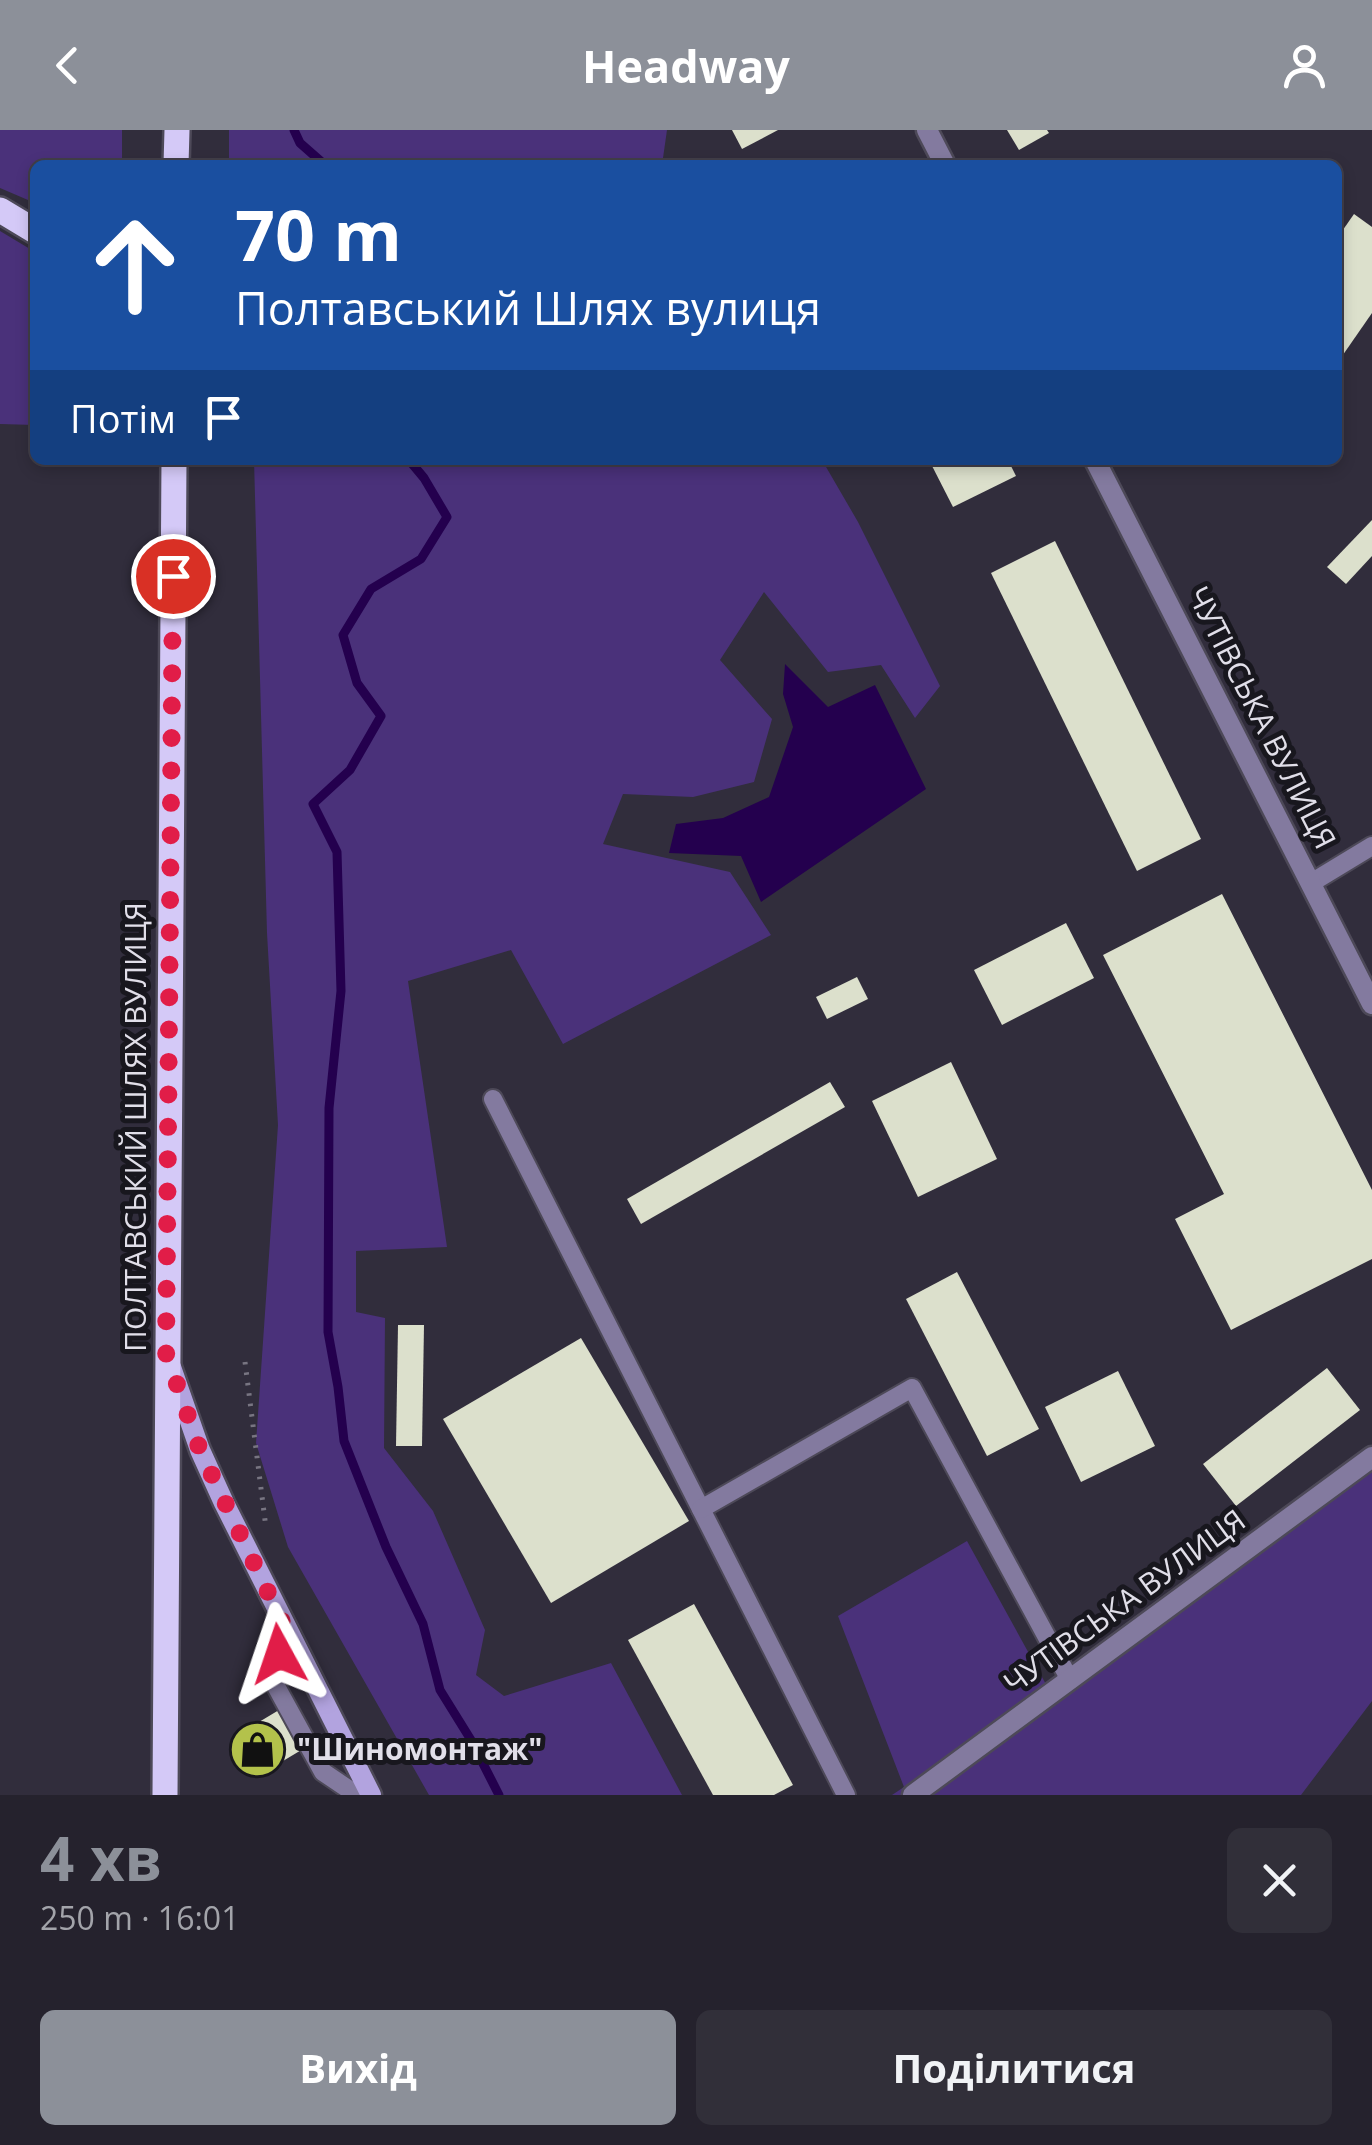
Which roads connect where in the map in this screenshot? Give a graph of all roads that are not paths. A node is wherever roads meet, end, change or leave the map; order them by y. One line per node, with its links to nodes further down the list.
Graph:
1 (176, 130): 3 (main road)
2 (927, 130): 4 (street)
3 (176, 160)
4 (942, 160)
5 (0, 210): 6 (main road)
6 (30, 228)
7 (174, 465): 13 (main road, ПОЛТАВСЬКИЙ ШЛЯХ ВУЛИЦЯ)
8 (1098, 465): 10 (street, ЧУТІВСЬКА ВУЛИЦЯ)
9 (1372, 846): 10 (lane)
10 (1311, 883): 11 (street, ЧУТІВСЬКА ВУЛИЦЯ)
11 (1372, 1004)
12 (493, 1099): 15 (lane)
13 (166, 1353): 16 (main road); 18 (main road, ПОЛТАВСЬКИЙ ШЛЯХ ВУЛИЦЯ)
14 (1372, 1457): 17 (street, ЧУТІВСЬКА ВУЛИЦЯ)
15 (701, 1509): 17 (lane); 21 (lane)
16 (286, 1630): 19 (lane); 20 (main road)
17 (1070, 1680): 22 (street, ЧУТІВСЬКА ВУЛИЦЯ)
18 (165, 1795)
19 (358, 1795)
20 (371, 1795)
21 (846, 1795)
22 (913, 1795)

